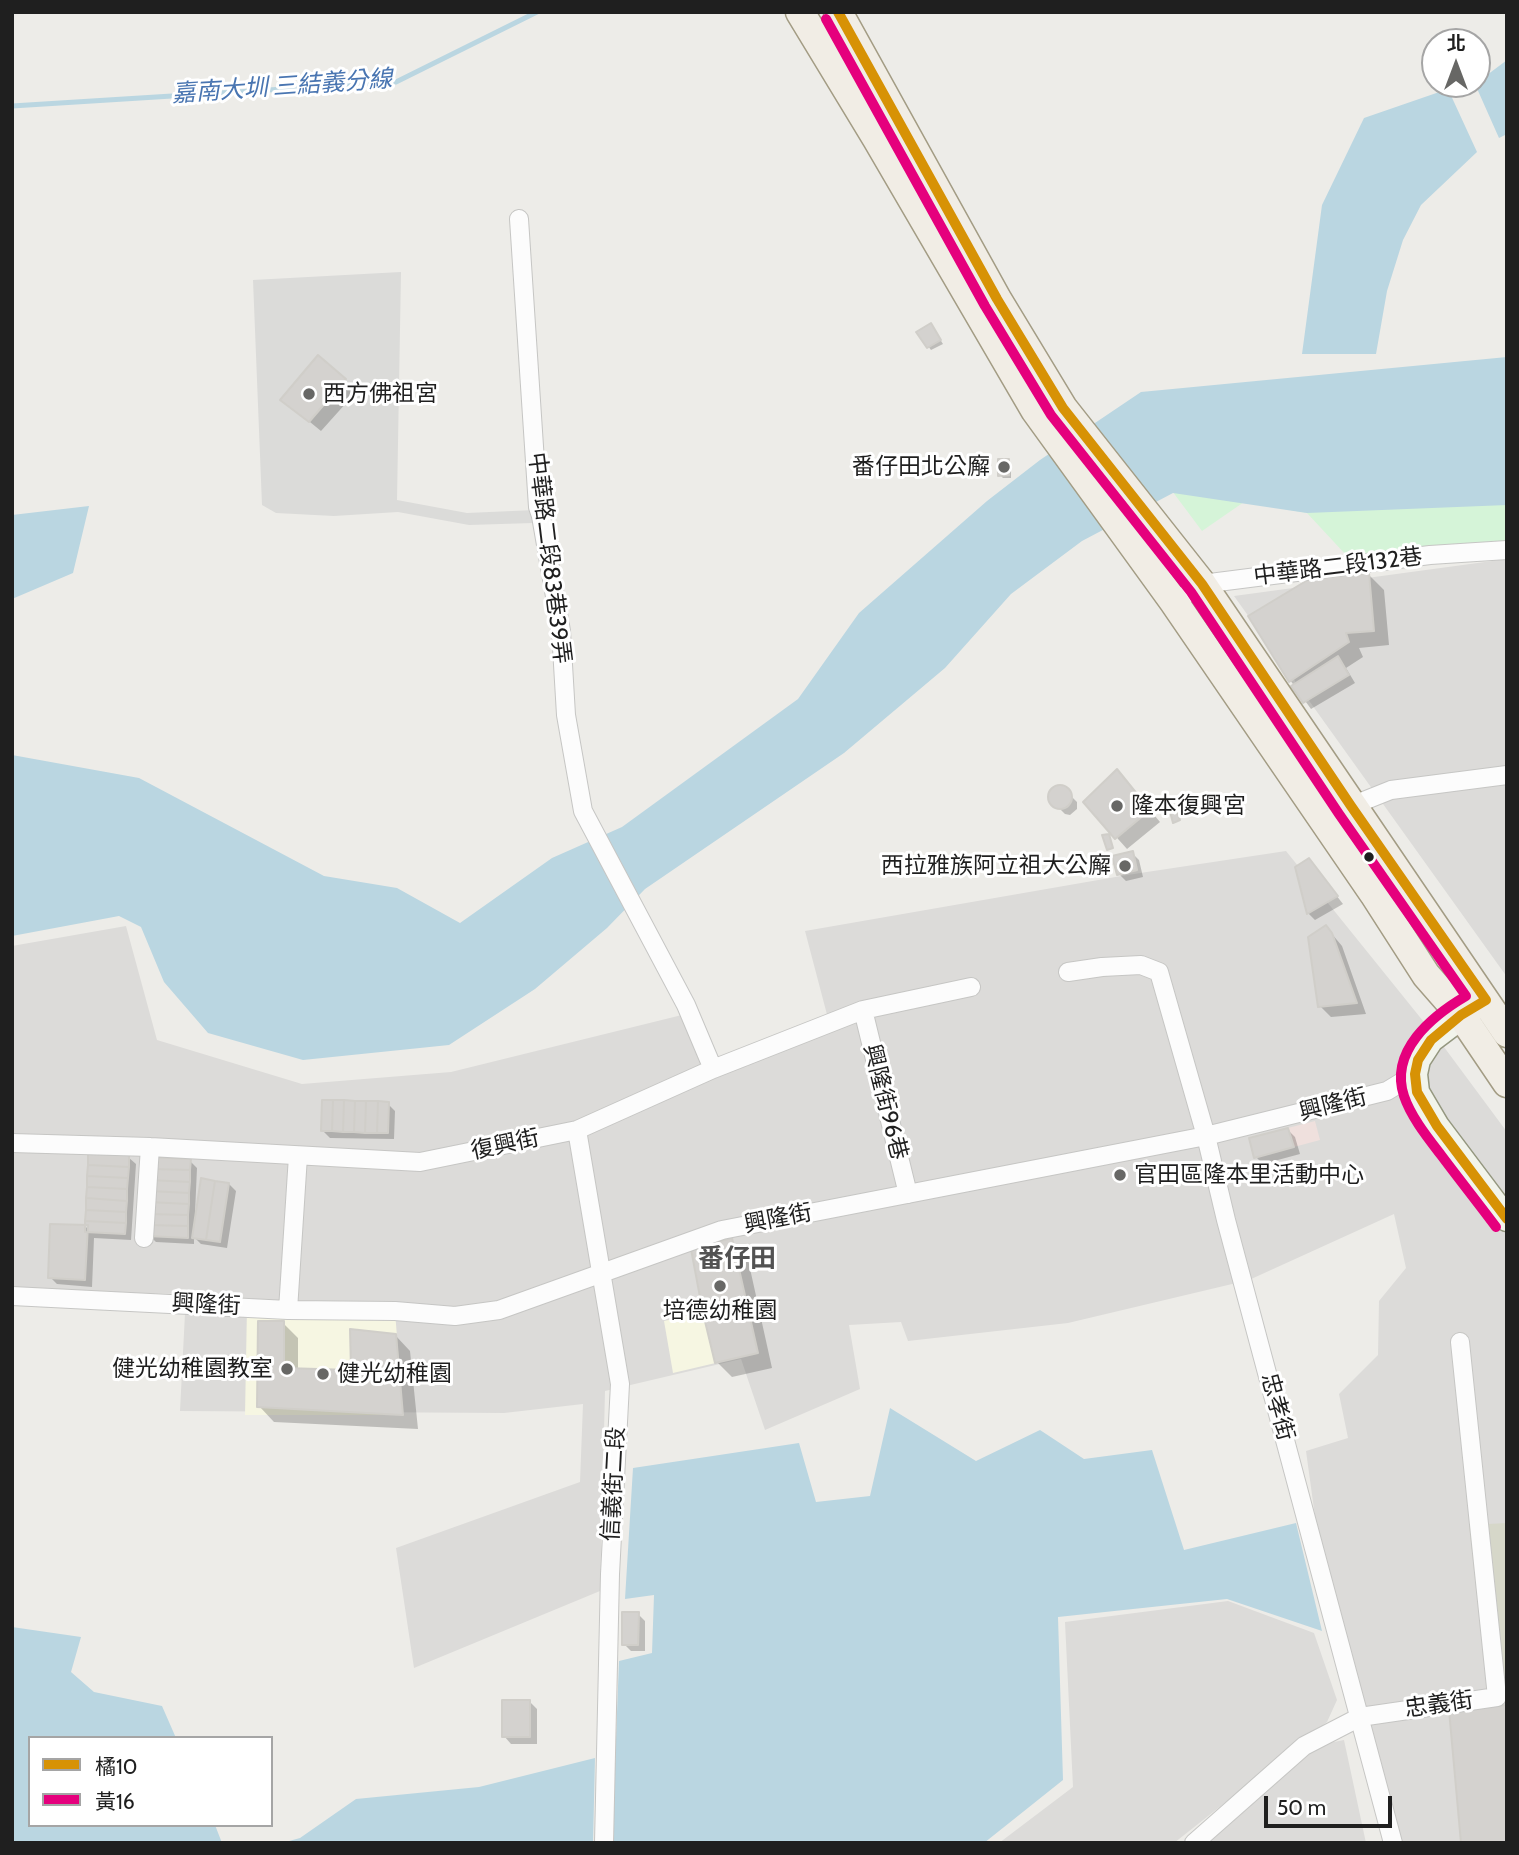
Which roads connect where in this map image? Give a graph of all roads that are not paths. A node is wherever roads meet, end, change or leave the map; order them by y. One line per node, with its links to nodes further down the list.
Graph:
1 (800, 12): 6 (main road)
2 (838, 12): 5 (main road)
3 (519, 219): 15 (street, 中華路二段83巷39弄)
4 (1507, 550): 5 (street, 中華路二段132巷)
5 (1202, 584): 6 (street, 中華路二段132巷); 8 (main road)
6 (1174, 603): 13 (main road)
7 (1507, 775): 8 (street)
8 (1351, 806): 11 (main road)
9 (1068, 972): 19 (street, 忠孝街)
10 (971, 987): 12 (street, 復興街)
11 (1486, 1000): 13 (main road); 14 (main road)
12 (863, 1010): 15 (street, 復興街); 23 (street, 興隆街96巷)
13 (1461, 1016): 16 (main road); 17 (main road)
14 (1507, 1032)
15 (713, 1069): 18 (street, 復興街)
16 (1415, 1074): 19 (street, 興隆街); 24 (main road)
17 (1507, 1083)
18 (577, 1130): 22 (street, 復興街); 26 (street, 信義街二段)
19 (1206, 1136): 23 (street, 興隆街); 30 (street, 忠孝街)
20 (12, 1143): 21 (street, 復興街)
21 (150, 1147): 22 (street, 復興街); 25 (street)
22 (298, 1156): 28 (street)
23 (908, 1194): 26 (street, 興隆街)
24 (1507, 1219)
25 (144, 1238)
26 (603, 1275): 28 (street, 興隆街); 31 (street, 信義街二段)
27 (12, 1296): 28 (street, 興隆街)
28 (288, 1310)
29 (1460, 1342): 30 (street, 忠義街)
30 (1360, 1717): 32 (street, 忠義街); 33 (street, 忠孝街)
31 (604, 1843)
32 (1194, 1843)
33 (1393, 1843)

